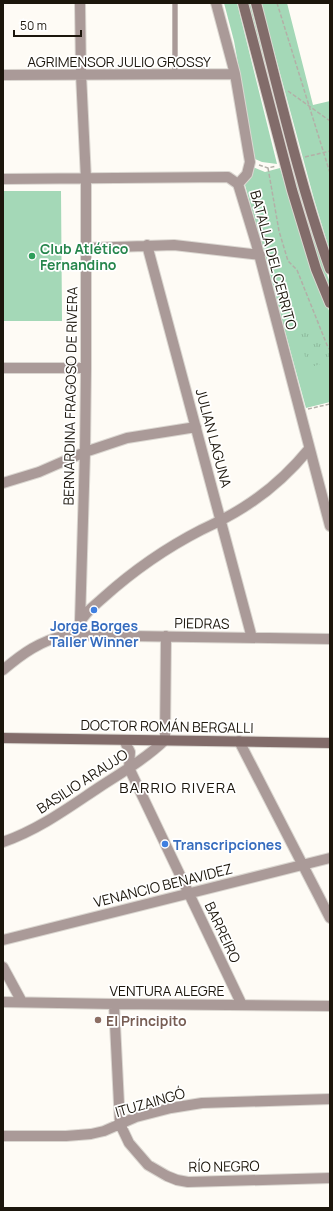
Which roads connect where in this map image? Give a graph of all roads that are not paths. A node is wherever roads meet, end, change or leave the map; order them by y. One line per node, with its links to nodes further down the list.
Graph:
1 (80, 3): 6 (street, BERNARDINA FRAGOSO DE RIVERA)
2 (175, 3): 7 (lane)
3 (216, 3): 8 (street, BATALLA DEL CERRITO)
4 (243, 3): 17 (main road)
5 (256, 3): 16 (main road)
6 (81, 74): 7 (street, AGRIMENSOR JULIO GROSSY); 9 (street, AGRIMENSOR JULIO GROSSY); 11 (street, BERNARDINA FRAGOSO DE RIVERA)
7 (175, 74): 8 (street, AGRIMENSOR JULIO GROSSY)
8 (235, 74): 12 (street, BATALLA DEL CERRITO)
9 (3, 75)
10 (3, 179): 11 (street)
11 (86, 179): 12 (street); 14 (street, BERNARDINA FRAGOSO DE RIVERA)
12 (238, 184): 15 (street, BATALLA DEL CERRITO)
13 (147, 245): 14 (street); 15 (street); 20 (street, JULIAN LAGUNA)
14 (86, 248): 19 (street, BERNARDINA FRAGOSO DE RIVERA)
15 (260, 255): 21 (street, BATALLA DEL CERRITO)
16 (330, 269)
17 (330, 303)
18 (3, 368): 19 (street)
19 (86, 368): 22 (street, BERNARDINA FRAGOSO DE RIVERA)
20 (196, 427): 22 (street); 24 (street, JULIAN LAGUNA)
21 (309, 449): 24 (street); 25 (street, BATALLA DEL CERRITO)
22 (85, 452): 23 (street); 26 (street, BERNARDINA FRAGOSO DE RIVERA)
23 (3, 483)
24 (221, 521): 26 (street); 29 (street, JULIAN LAGUNA)
25 (330, 526)
26 (80, 622): 27 (street)
27 (73, 635): 28 (street, PIEDRAS); 31 (street, PIEDRAS)
28 (166, 636): 29 (street, PIEDRAS); 34 (street)
29 (252, 638): 30 (street, PIEDRAS)
30 (330, 639)
31 (3, 670)
32 (3, 738): 33 (main road, DOCTOR ROMÁN BERGALLI)
33 (124, 740): 34 (main road, DOCTOR ROMÁN BERGALLI); 37 (street, BARREIRO)
34 (165, 740): 35 (main road, DOCTOR ROMÁN BERGALLI); 37 (street, BASILIO ARAUJO)
35 (239, 742): 36 (main road, DOCTOR ROMÁN BERGALLI); 40 (street)
36 (330, 743)
37 (130, 768): 38 (street, BASILIO ARAUJO); 41 (street, BARREIRO)
38 (3, 842)
39 (330, 858): 40 (street, VENANCIO BENAVIDEZ)
40 (303, 865): 41 (street, VENANCIO BENAVIDEZ); 42 (street)
41 (189, 893): 43 (street, VENANCIO BENAVIDEZ); 48 (street, BARREIRO)
42 (330, 918)
43 (3, 940)
44 (3, 967): 46 (street)
45 (3, 1002): 46 (street, VENTURA ALEGRE)
46 (22, 1002): 47 (street, VENTURA ALEGRE)
47 (114, 1004): 48 (street, VENTURA ALEGRE); 51 (street, RÍO NEGRO)
48 (242, 1005): 49 (street, VENTURA ALEGRE)
49 (330, 1006)
50 (330, 1099): 51 (street, ITUZAINGÓ)
51 (120, 1124): 52 (street, ITUZAINGÓ); 53 (street, RÍO NEGRO)
52 (3, 1136)
53 (330, 1178)

